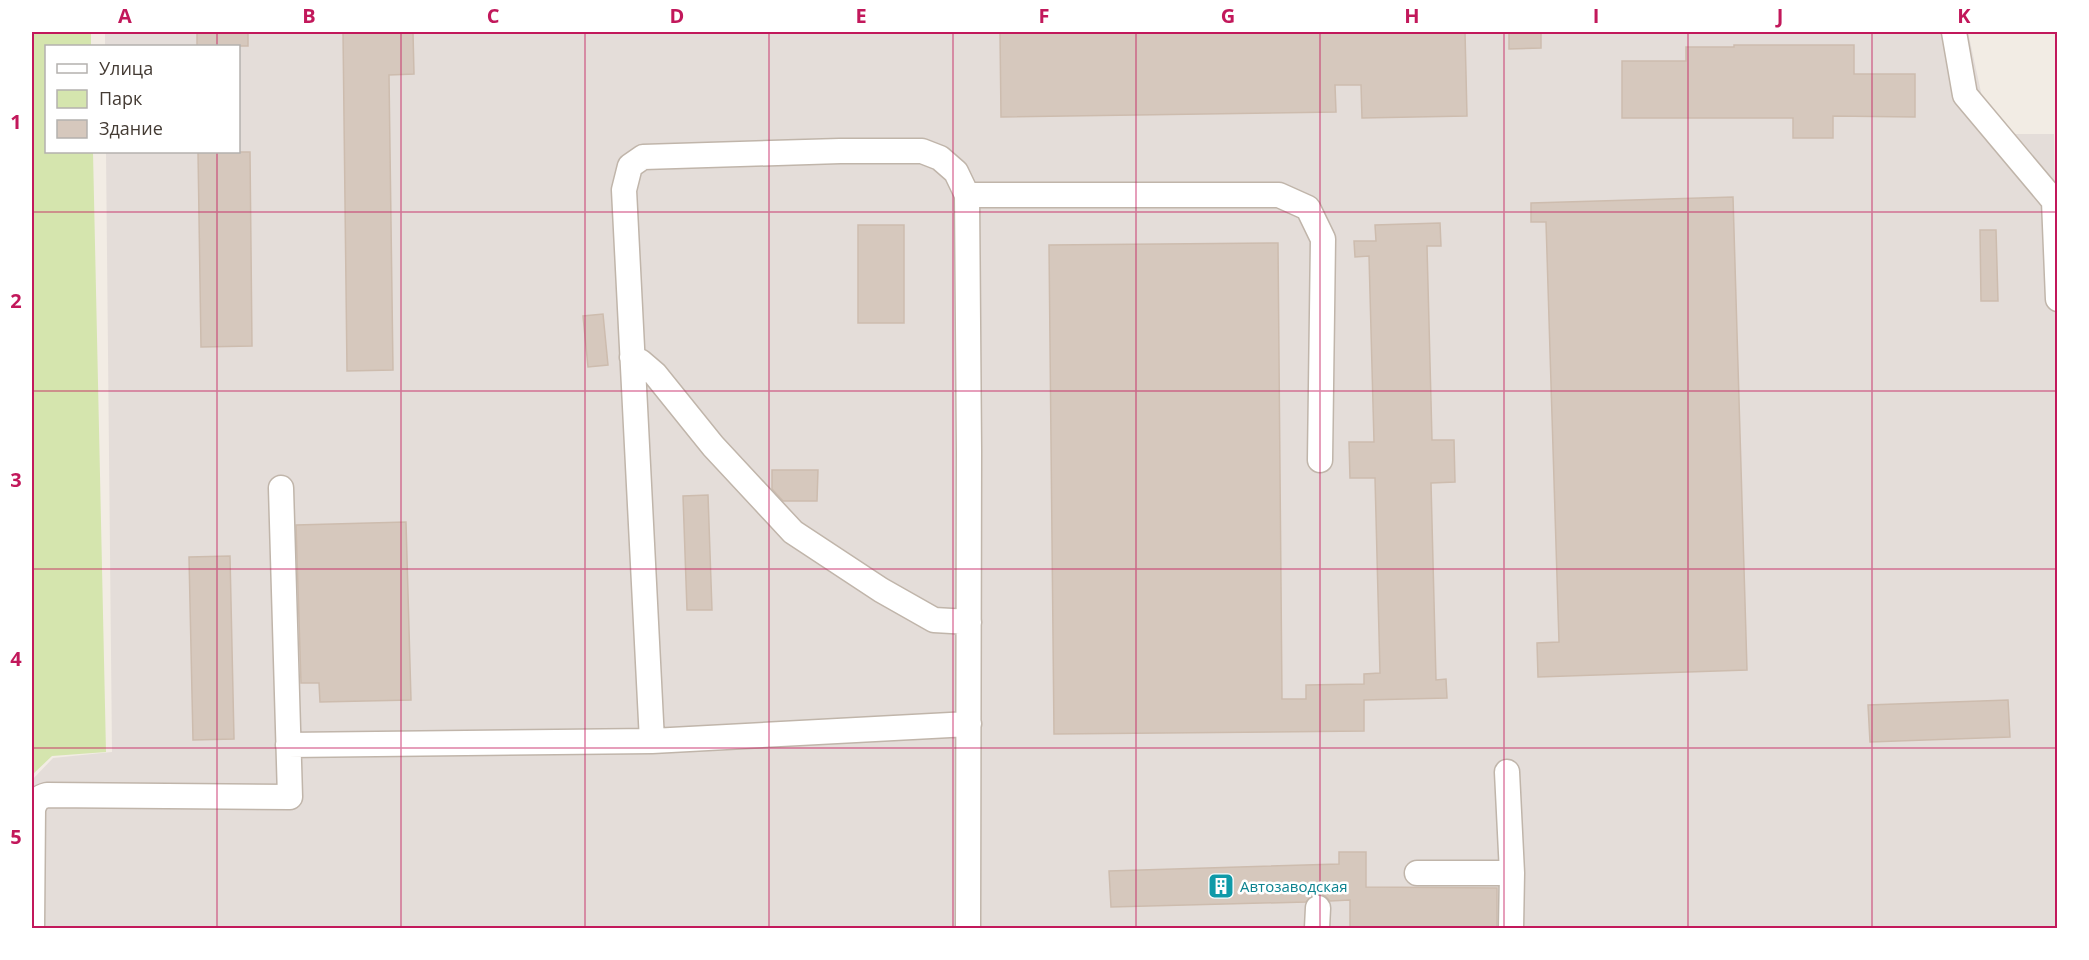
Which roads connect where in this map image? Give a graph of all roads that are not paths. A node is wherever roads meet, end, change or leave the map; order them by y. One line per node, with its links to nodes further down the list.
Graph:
1 (1954, 32): 3 (street)
2 (967, 195): 4 (street); 5 (street); 7 (street)
3 (2058, 299)
4 (632, 357): 7 (street); 9 (street)
5 (1320, 460)
6 (281, 488): 10 (street)
7 (969, 622): 8 (street)
8 (969, 724): 9 (street); 15 (street)
9 (652, 741): 10 (street)
10 (288, 745): 14 (street)
11 (1507, 772): 13 (street)
12 (1417, 873): 13 (street)
13 (1512, 873): 16 (street)
14 (32, 928)
15 (968, 928)
16 (1511, 928)

